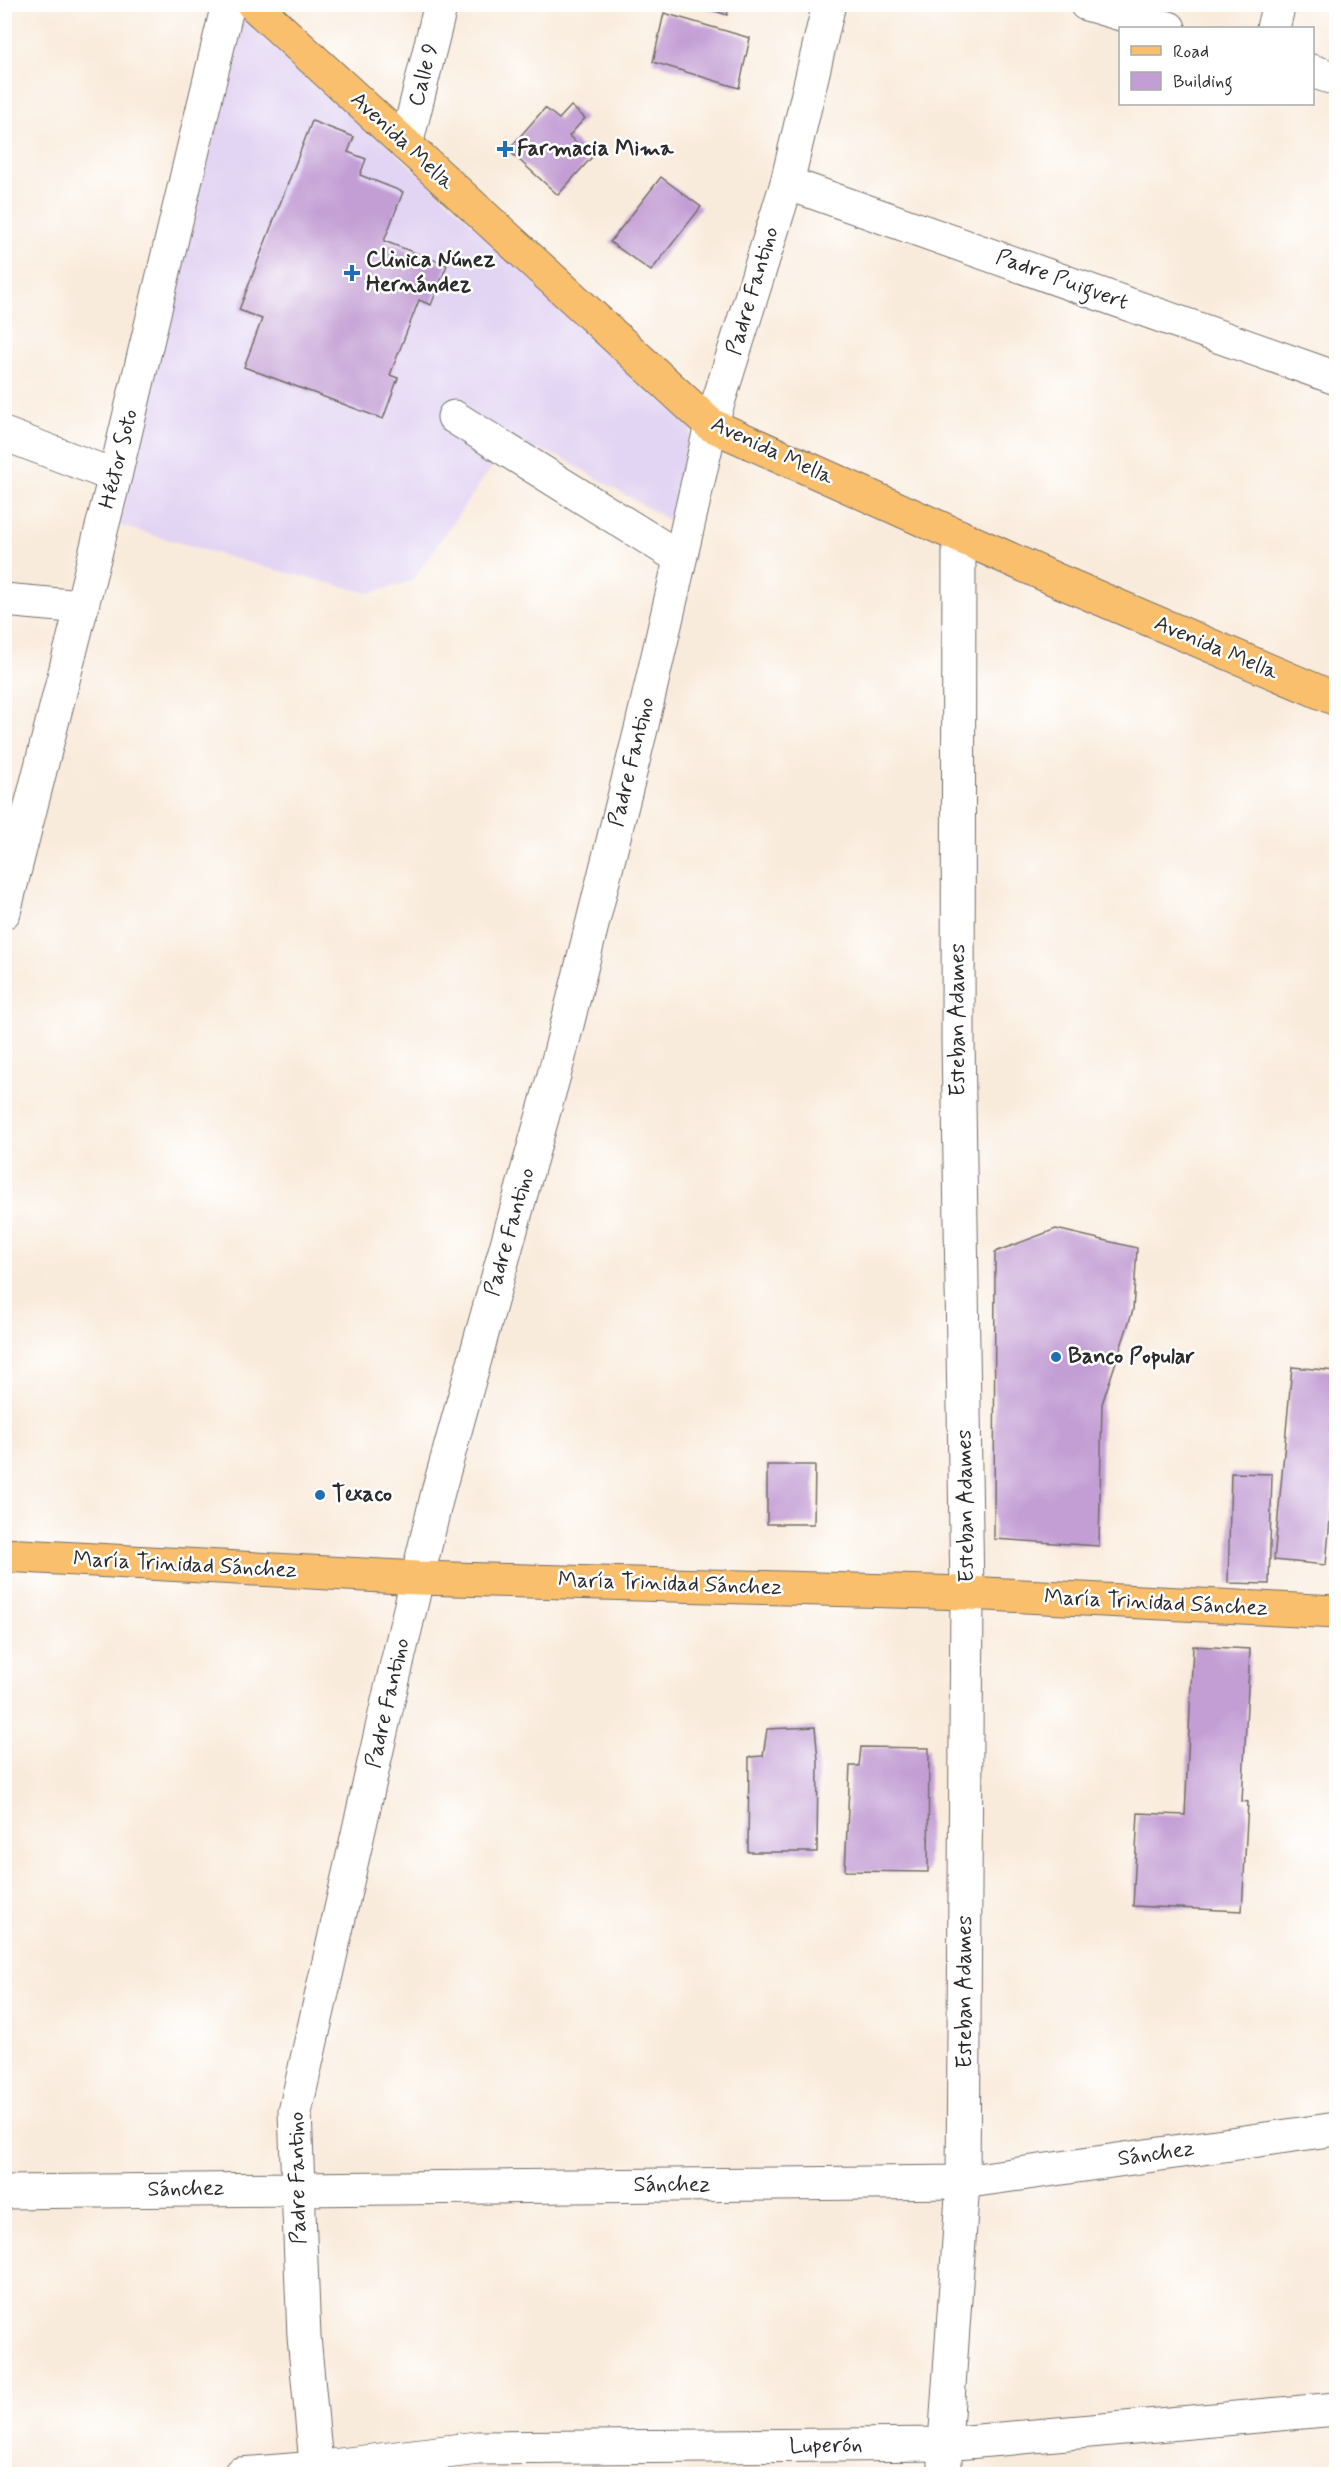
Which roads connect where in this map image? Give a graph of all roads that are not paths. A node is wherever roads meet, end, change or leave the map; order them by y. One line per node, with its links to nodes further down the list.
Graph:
1 (228, 4): 17 (street, Héctor Soto)
2 (253, 4): 11 (main road, Avenida Mella)
3 (441, 4): 11 (street, Calle 9)
4 (829, 4): 12 (street, Padre Fantino)
5 (1086, 4): 7 (street)
6 (1279, 4): 8 (street)
7 (1166, 27)
8 (1273, 27)
9 (1314, 72): 10 (street)
10 (1336, 78)
11 (406, 145): 15 (main road, Avenida Mella)
12 (787, 183): 13 (street, Padre Puigvert); 15 (street, Padre Fantino)
13 (1336, 378)
14 (454, 417): 19 (street)
15 (711, 425): 18 (main road, Avenida Mella); 19 (street, Padre Fantino)
16 (4, 434): 17 (street)
17 (115, 476): 21 (street, Héctor Soto)
18 (959, 536): 22 (main road, Avenida Mella); 26 (street, Esteban Adames)
19 (680, 558): 25 (street, Padre Fantino)
20 (4, 600): 21 (street)
21 (82, 607): 23 (street, Héctor Soto)
22 (1336, 699)
23 (4, 912)
24 (4, 1556): 25 (main road, María Trinidad Sánchez)
25 (418, 1578): 26 (main road, María Trinidad Sánchez); 30 (street, Padre Fantino)
26 (967, 1593): 27 (main road, María Trinidad Sánchez); 29 (street, Esteban Adames)
27 (1336, 1612)
28 (1336, 2129): 29 (street, Sánchez)
29 (963, 2182): 30 (street, Sánchez); 33 (street, Esteban Adames)
30 (297, 2188): 31 (street, Sánchez); 34 (street, Padre Fantino)
31 (4, 2192)
32 (1336, 2409): 33 (street, Luperón)
33 (945, 2459): 34 (street, Luperón)
34 (316, 2471): 35 (street, Luperón)
35 (240, 2475)

